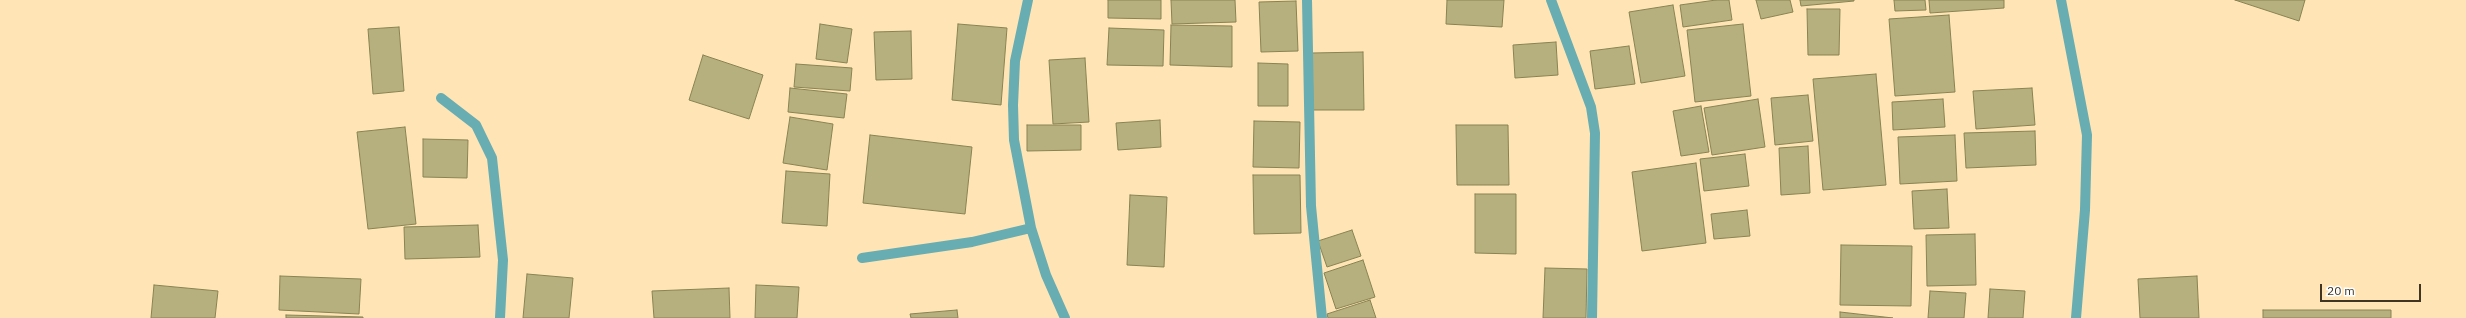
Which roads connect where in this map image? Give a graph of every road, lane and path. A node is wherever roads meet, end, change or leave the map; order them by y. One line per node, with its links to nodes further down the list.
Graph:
1 (1028, 0): 6 (street)
2 (1307, 0): 10 (street)
3 (1551, 0): 11 (street)
4 (2062, 0): 12 (street)
5 (441, 98): 8 (street)
6 (1031, 228): 7 (street); 9 (street)
7 (862, 258)
8 (500, 318)
9 (1065, 318)
10 (1322, 318)
11 (1592, 318)
12 (2076, 318)

